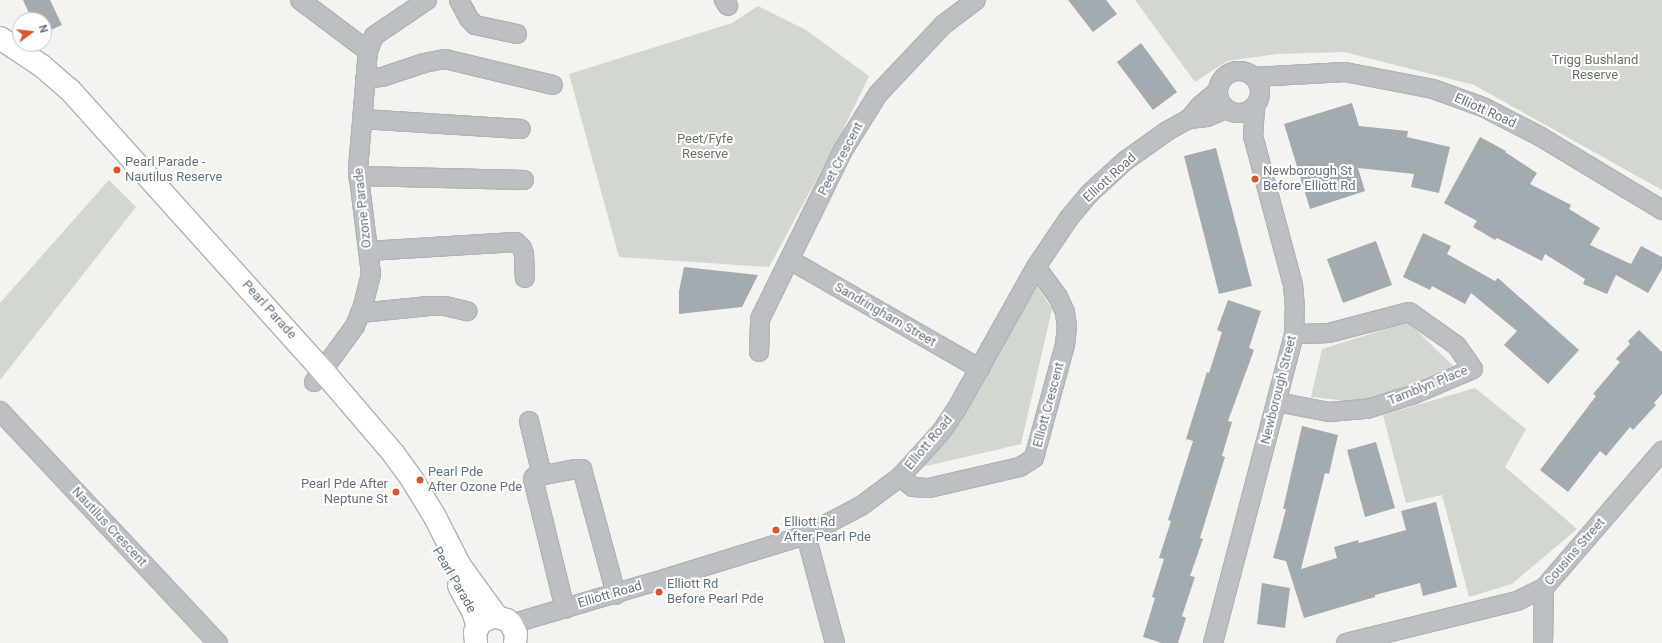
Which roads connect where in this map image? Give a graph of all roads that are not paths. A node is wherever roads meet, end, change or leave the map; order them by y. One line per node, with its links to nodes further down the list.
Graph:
1 (300, 0): 7 (street)
2 (426, 0): 7 (street, Ozone Parade)
3 (459, 0): 5 (street)
4 (976, 0): 24 (street, Peet Crescent)
5 (517, 34)
6 (0, 38): 33 (main road, Pearl Parade)
7 (368, 51): 11 (street, Ozone Parade)
8 (0, 53): 33 (main road, Pearl Parade)
9 (1288, 75): 10 (street, Elliott Road); 14 (street, Elliott Road); 22 (street, Elliott Road)
10 (1254, 77): 13 (street, Elliott Road); 14 (street)
11 (365, 79): 12 (street); 16 (street, Ozone Parade)
12 (553, 86)
13 (1218, 91): 15 (street); 17 (street, Elliott Road)
14 (1257, 103): 15 (street, Elliott Road); 19 (street, Newborough Street)
15 (1230, 111): 17 (street, Elliott Road); 19 (street, Newborough Street)
16 (362, 119): 18 (street); 20 (street, Ozone Parade)
17 (1189, 119): 25 (street, Elliott Road)
18 (521, 129)
19 (1253, 136): 30 (street, Newborough Street)
20 (358, 176): 21 (street); 23 (street, Ozone Parade)
21 (524, 180)
22 (1662, 210)
23 (368, 251): 26 (street); 28 (street, Ozone Parade)
24 (790, 260): 31 (street, Peet Crescent); 32 (street, Sandringham Street)
25 (1036, 267): 32 (street, Elliott Road); 39 (street, Elliott Crescent)
26 (525, 278)
27 (458, 295): 28 (street)
28 (362, 307): 29 (street); 33 (street, Ozone Parade)
29 (467, 310)
30 (1294, 334): 34 (street, Newborough Street); 34 (street, Tamblyn Place)
31 (759, 352)
32 (980, 369): 39 (street, Elliott Road)
33 (319, 376): 44 (main road, Pearl Parade); 45 (main road, Pearl Parade)
34 (1277, 402): 48 (street, Newborough Street)
35 (0, 411): 46 (street, Nautilus Crescent)
36 (529, 421): 38 (street)
37 (1662, 451): 41 (street, Cousins Street)
38 (542, 475): 42 (street); 43 (street)
39 (900, 477): 40 (street, Elliott Road)
40 (806, 535): 42 (street, Elliott Road); 47 (street)
41 (1544, 588): 49 (street, Cousins Street); 50 (street)
42 (616, 594): 43 (street, Elliott Road)
43 (558, 611): 44 (street, Elliott Road)
44 (510, 631): 45 (main road, Pearl Parade)
45 (475, 638)
46 (218, 643)
47 (835, 643)
48 (1213, 643)
49 (1346, 643)
50 (1543, 643)

